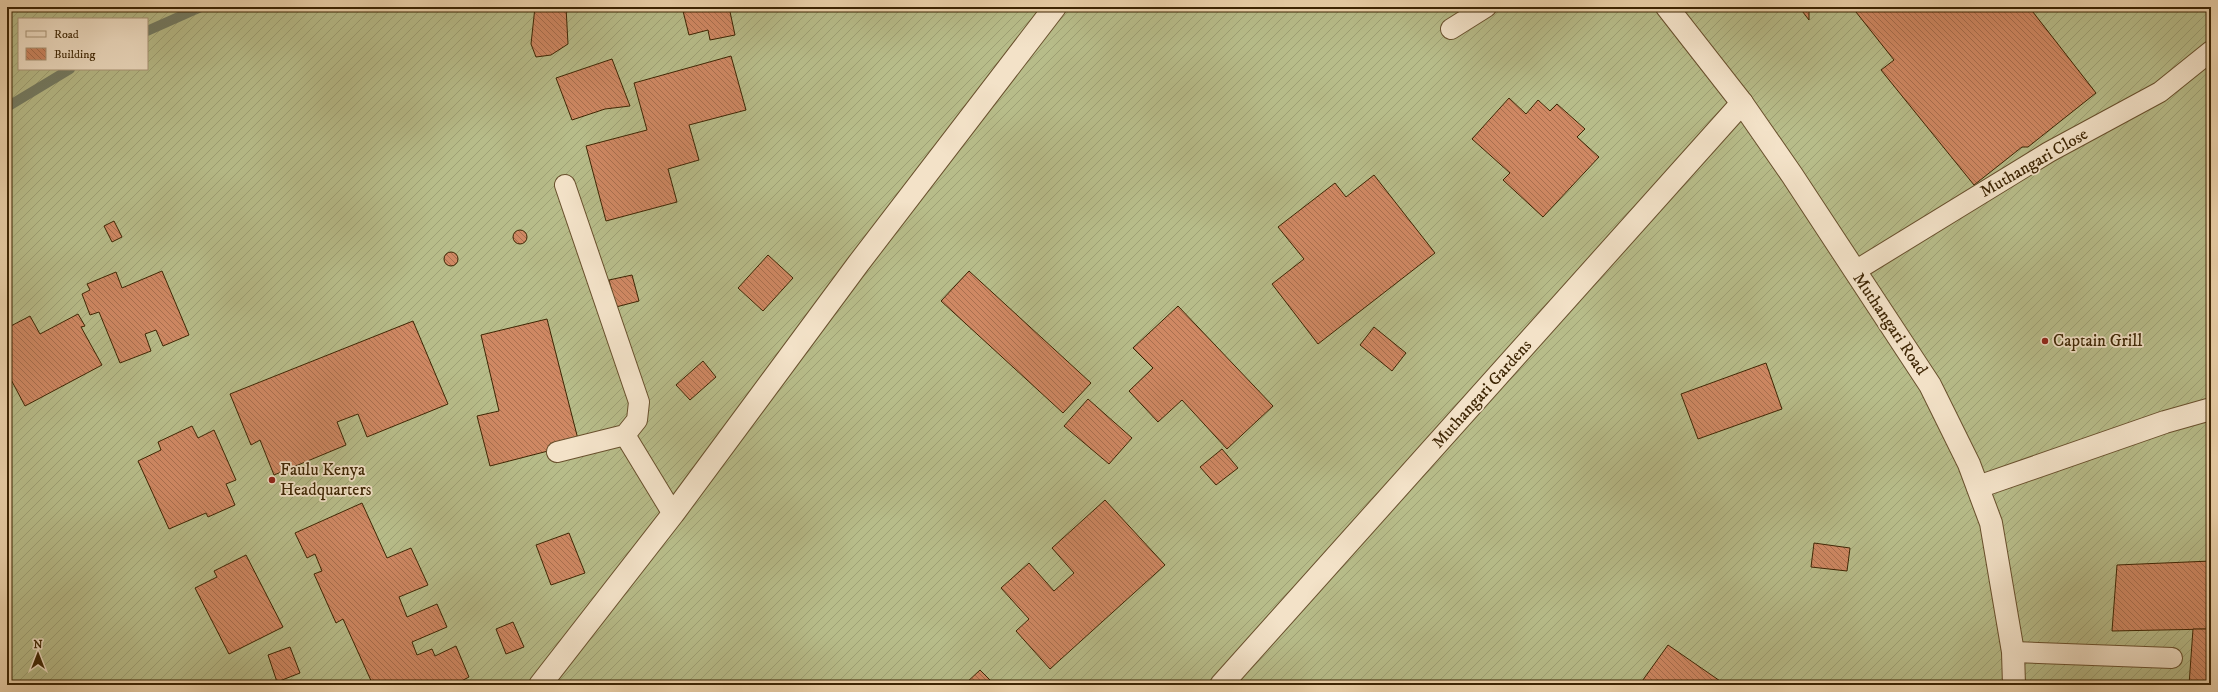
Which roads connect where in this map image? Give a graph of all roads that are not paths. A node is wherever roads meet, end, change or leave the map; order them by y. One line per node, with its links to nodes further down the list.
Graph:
1 (1055, 7): 13 (street)
2 (1486, 7): 4 (lane)
3 (1667, 7): 6 (street, Muthangari Road)
4 (1451, 29)
5 (2211, 51): 8 (lane, Muthangari Close)
6 (1742, 103): 8 (street, Muthangari Road); 17 (street, Muthangari Gardens)
7 (565, 186): 10 (lane)
8 (1855, 271): 12 (street, Muthangari Road)
9 (2211, 409): 12 (street)
10 (625, 435): 11 (lane); 13 (lane)
11 (557, 452)
12 (1978, 487): 14 (street, Muthangari Road)
13 (673, 514): 16 (street)
14 (2013, 652): 15 (lane); 18 (street, Muthangari Road)
15 (2172, 658)
16 (540, 685)
17 (1221, 685)
18 (2014, 685)

